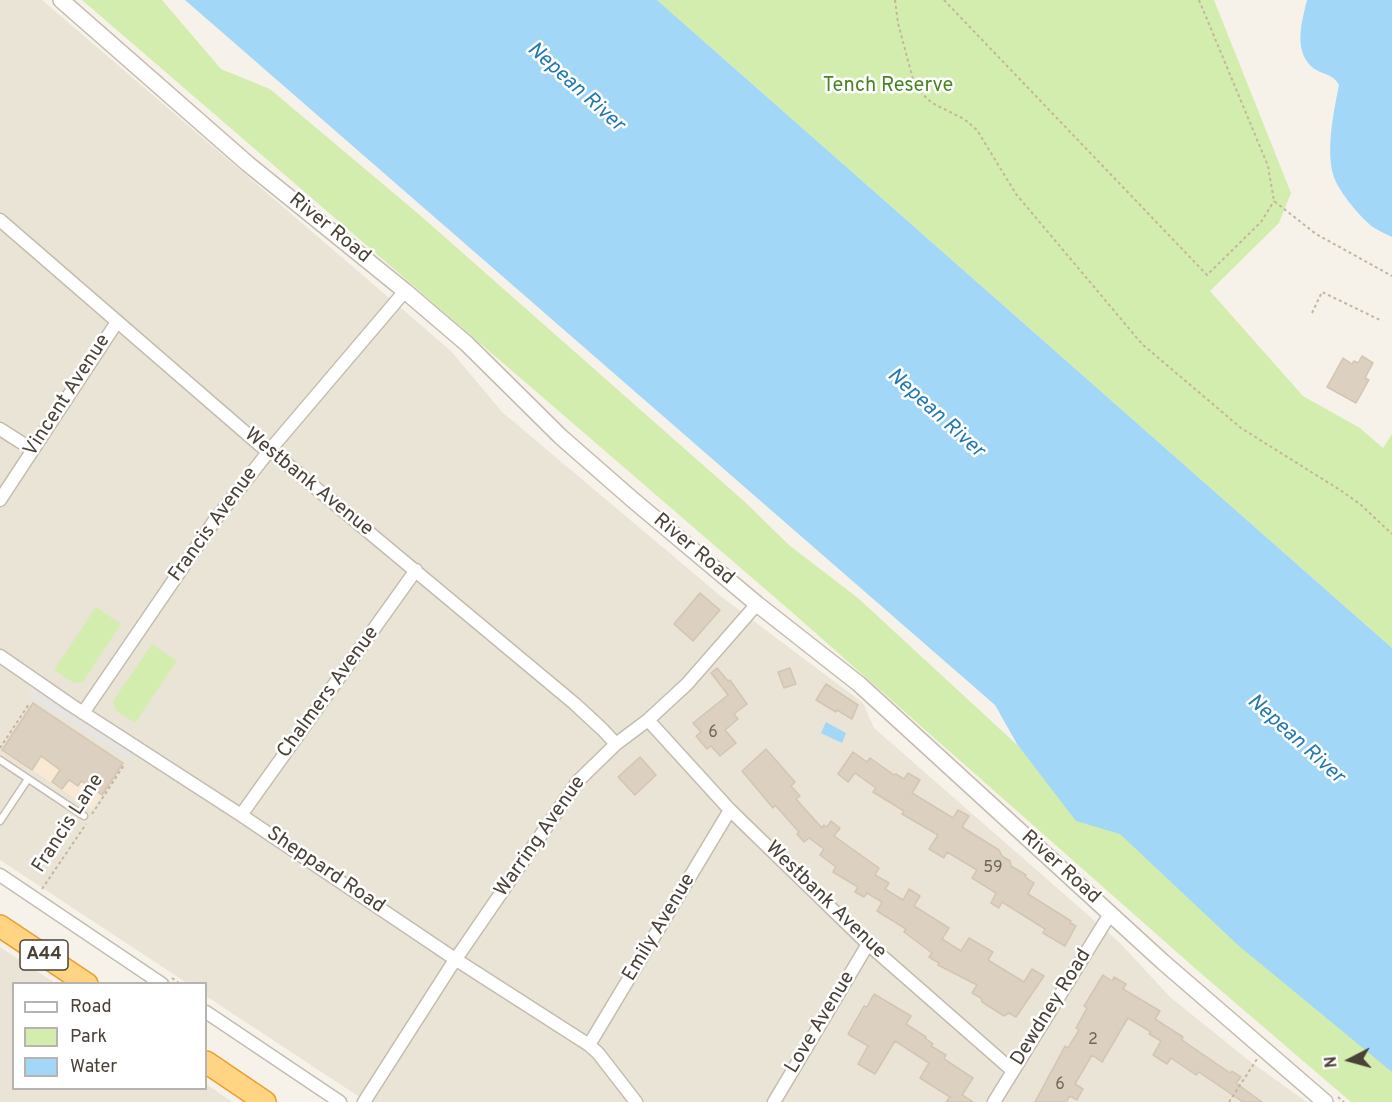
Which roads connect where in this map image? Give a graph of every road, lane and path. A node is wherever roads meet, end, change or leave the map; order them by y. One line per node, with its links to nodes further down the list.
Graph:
1 (61, 0): 8 (street, River Road)
2 (895, 0): 16 (path)
3 (944, 0): 5 (path)
4 (1199, 0): 5 (path)
5 (1274, 201): 7 (path)
6 (0, 220): 11 (street, Westbank Avenue)
7 (1392, 276)
8 (405, 291): 14 (street, Francis Avenue); 18 (street, River Road)
9 (1312, 314): 10 (path)
10 (1380, 320)
11 (117, 322): 13 (street, Vincent Avenue); 14 (street, Westbank Avenue)
12 (0, 429): 13 (street)
13 (33, 450): 15 (street, Vincent Avenue)
14 (269, 451): 17 (street, Westbank Avenue); 21 (street, Francis Avenue)
15 (0, 500)
16 (1392, 534)
17 (416, 570): 23 (street, Westbank Avenue); 29 (street, Chalmers Avenue)
18 (757, 604): 22 (street, Warring Avenue); 34 (street, River Road)
19 (0, 656): 21 (street, Sheppard Road)
20 (28, 704): 24 (path)
21 (83, 713): 29 (street, Sheppard Road)
22 (648, 720): 23 (street, Warring Avenue); 28 (street, Westbank Avenue)
23 (616, 744): 37 (street, Warring Avenue)
24 (0, 748)
25 (0, 760): 27 (lane)
26 (124, 765): 33 (path, Francis Lane)
27 (28, 779): 30 (lane); 31 (lane)
28 (730, 810): 36 (street, Westbank Avenue); 41 (street, Emily Avenue)
29 (241, 815): 37 (street, Sheppard Road)
30 (84, 816)
31 (0, 821)
32 (0, 875): 33 (street)
33 (36, 899): 39 (street)
34 (1110, 914): 42 (street, River Road); 44 (street, Dewdney Road)
35 (0, 926): 38 (highway, A44)
36 (868, 944): 44 (street, Westbank Avenue); 49 (street, Love Avenue)
37 (455, 959): 41 (street, Sheppard Road); 47 (street, Warring Avenue)
38 (84, 982)
39 (159, 982)
40 (207, 1013): 46 (street)
41 (589, 1045): 48 (street, Sheppard Road)
42 (1263, 1049): 51 (path); 52 (street, River Road)
43 (207, 1063): 45 (highway)
44 (1013, 1071): 50 (street, Dewdney Road)
45 (265, 1102)
46 (340, 1102)
47 (364, 1102)
48 (636, 1102)
49 (774, 1102)
50 (994, 1102)
51 (1229, 1102)
52 (1325, 1102)

